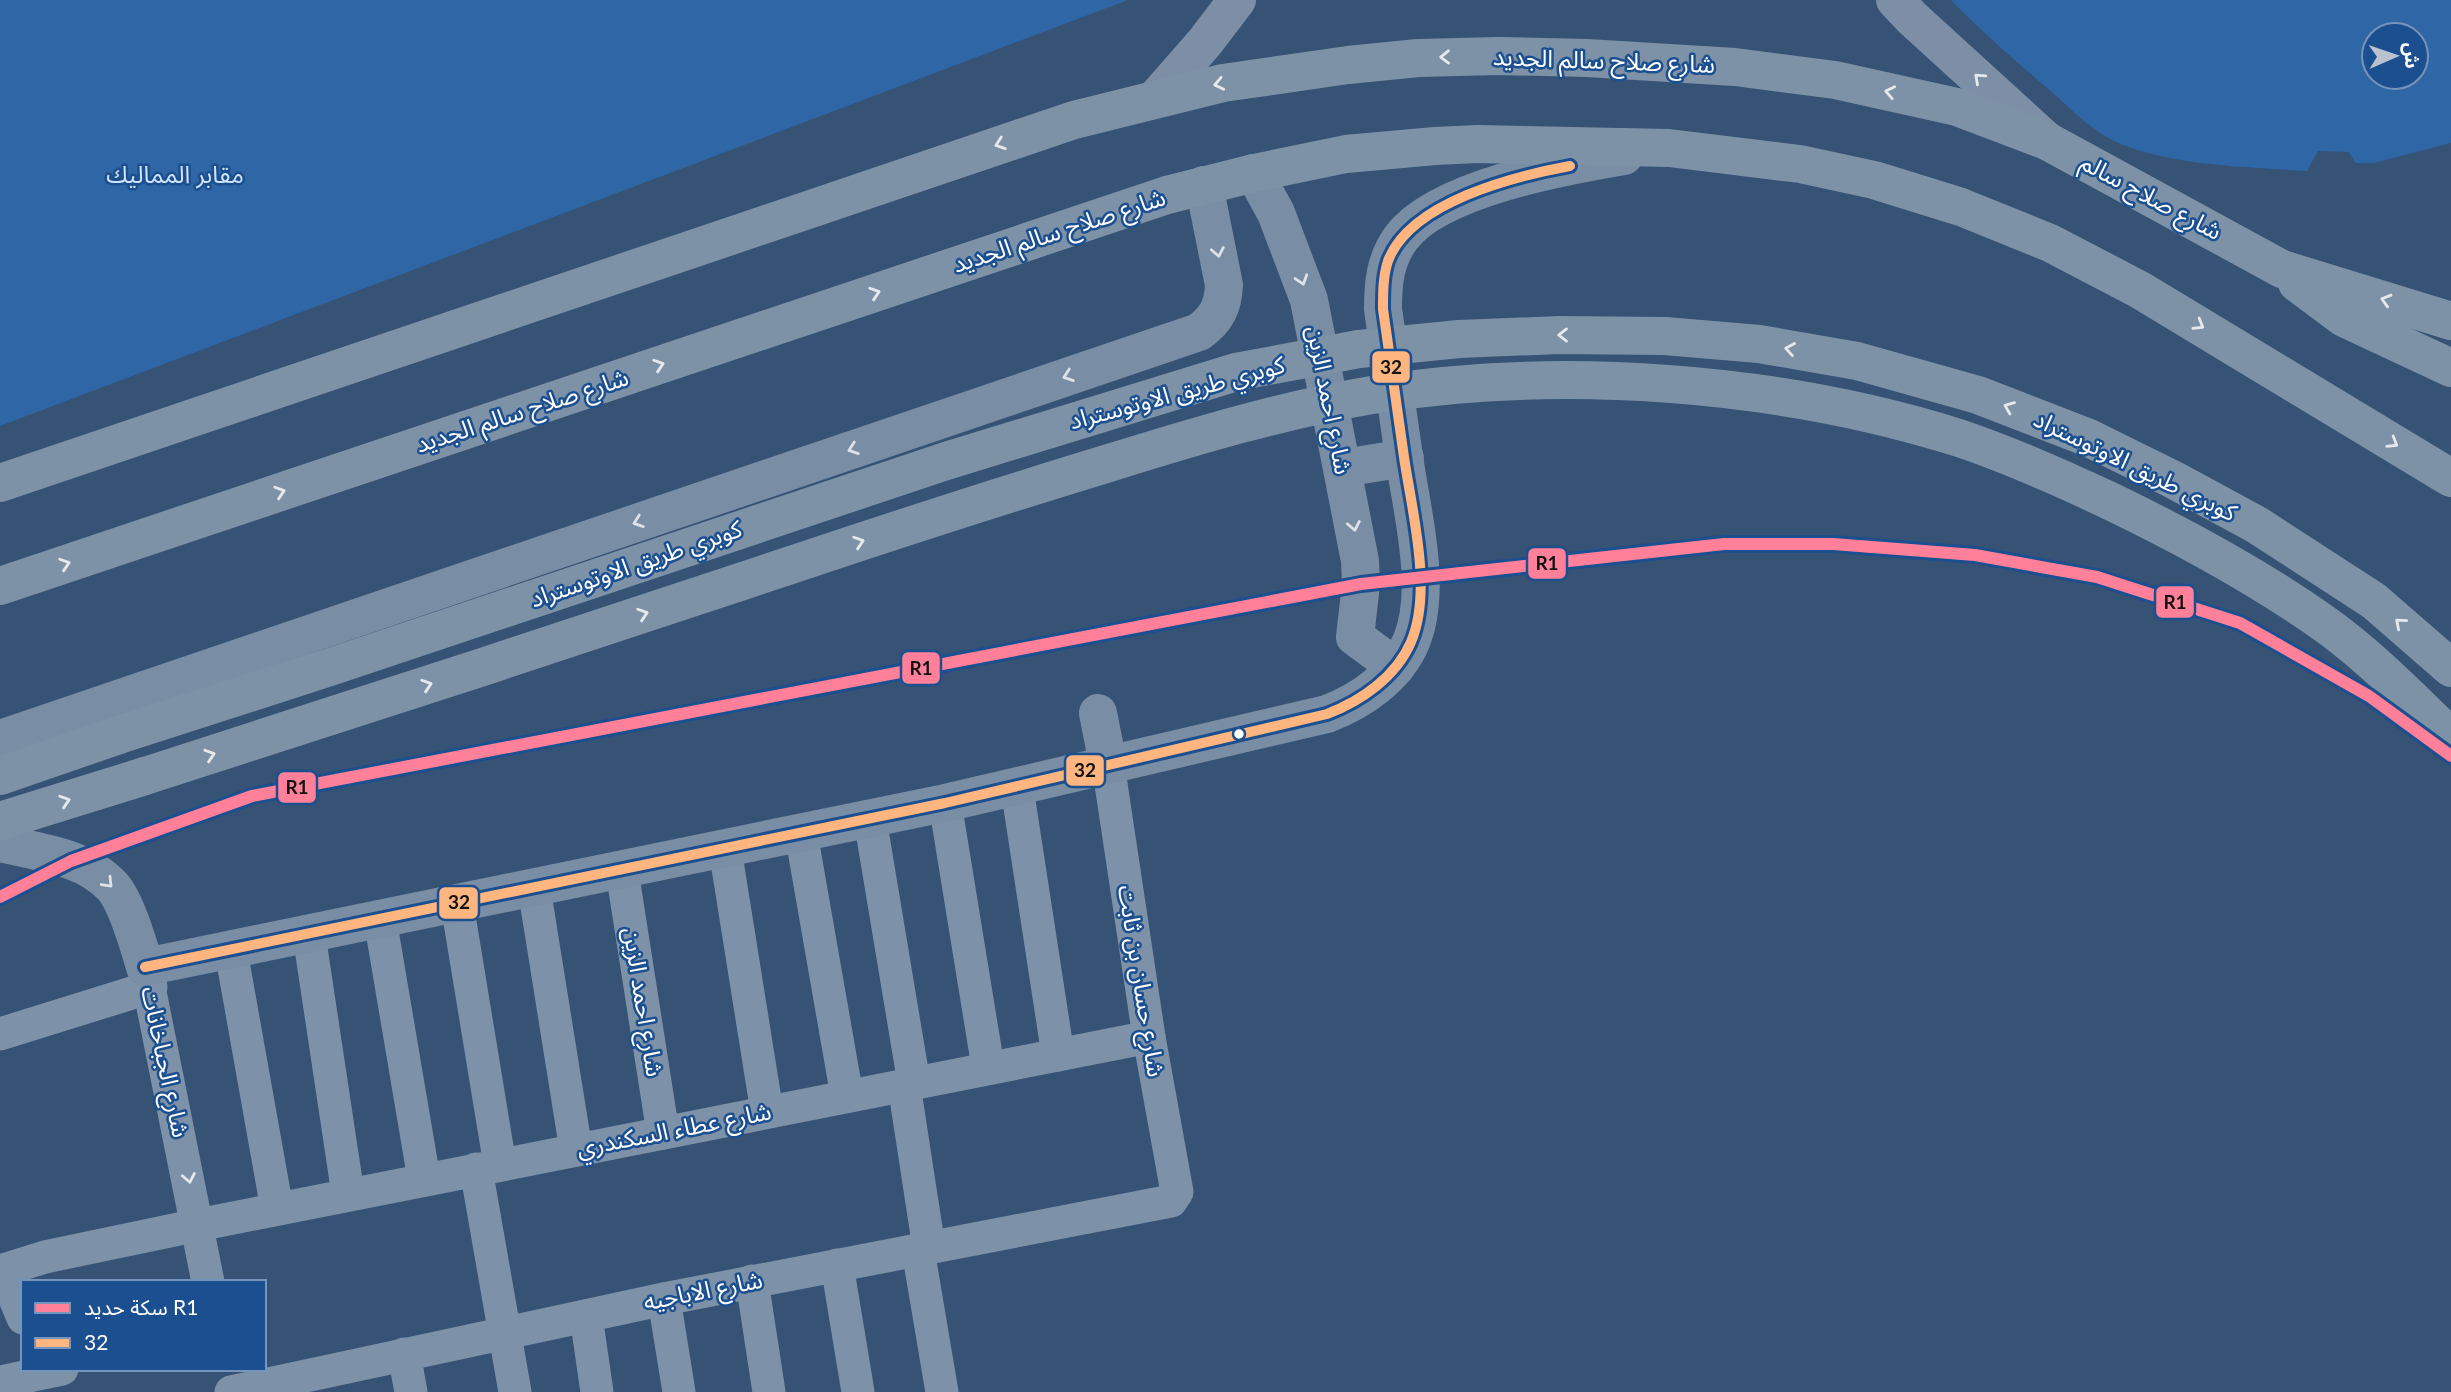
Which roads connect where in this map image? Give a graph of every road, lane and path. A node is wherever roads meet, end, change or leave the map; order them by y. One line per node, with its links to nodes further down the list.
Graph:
1 (1237, 0): 3 (main road)
2 (1895, 0): 4 (main road, شارع صلاح سالم, one-way to 2)
3 (1156, 98): 4 (highway, شارع صلاح سالم الجديد, one-way to 3); 14 (highway, شارع صلاح سالم الجديد, one-way to 14)
4 (2047, 141): 8 (highway, شارع صلاح سالم)
5 (1669, 148): 6 (highway, شارع صلاح سالم الجديد); 11 (street); 13 (highway, شارع صلاح سالم الجديد, one-way to 13)
6 (1254, 173): 7 (highway, شارع صلاح سالم الجديد); 12 (street, شارع احمد الزين, one-way to 12)
7 (1204, 185): 15 (highway, شارع صلاح سالم الجديد, one-way to 7); 20 (street, one-way to 20)
8 (2282, 269): 9 (highway, شارع صلاح سالم, one-way to 8); 10 (highway)
9 (2451, 321)
10 (2451, 368)
11 (1405, 458): 12 (street); 16 (street)
12 (1343, 468): 16 (street, شارع احمد الزين, one-way to 16)
13 (2449, 475)
14 (0, 484)
15 (0, 586)
16 (1396, 667): 21 (street)
17 (2451, 668): 22 (highway, كوبري طريق الاوتوستراد, one-way to 22, bridge)
18 (1098, 713): 21 (street)
19 (2451, 737): 26 (highway, كوبري طريق الاوتوستراد, one-way to 19, bridge)
20 (0, 739)
21 (1108, 764): 23 (street); 38 (street, شارع حسان بن ثابت)
22 (0, 776)
23 (1017, 788): 24 (street); 39 (street)
24 (946, 803): 25 (street); 40 (street)
25 (870, 819): 27 (street); 41 (street)
26 (0, 821)
27 (801, 833): 29 (street); 42 (street)
28 (0, 843): 36 (street, شارع الجباخانات, one-way to 36)
29 (725, 849): 30 (street); 43 (street)
30 (622, 871): 31 (street); 44 (street, شارع احمد الزين)
31 (534, 888): 32 (street); 45 (street)
32 (457, 904): 33 (street); 46 (street)
33 (380, 919): 34 (street); 47 (street)
34 (309, 935): 35 (street); 48 (street)
35 (231, 951): 36 (street); 50 (street)
36 (148, 977): 37 (street); 51 (street, شارع الجباخانات, one-way to 51)
37 (0, 1034)
38 (1149, 1037): 39 (street, شارع عطاء السكندري); 49 (street, شارع حسان بن ثابت)
39 (1058, 1055): 40 (street, شارع عطاء السكندري)
40 (988, 1068): 41 (street, شارع عطاء السكندري)
41 (909, 1084): 42 (street, شارع عطاء السكندري); 52 (street)
42 (847, 1096): 43 (street, شارع عطاء السكندري)
43 (767, 1112): 44 (street, شارع عطاء السكندري)
44 (663, 1133): 45 (street, شارع عطاء السكندري)
45 (576, 1150): 46 (street, شارع عطاء السكندري)
46 (488, 1167): 47 (street, شارع عطاء السكندري); 60 (street)
47 (424, 1179): 48 (street, شارع عطاء السكندري)
48 (348, 1194): 50 (street, شارع عطاء السكندري)
49 (1175, 1197): 52 (street, شارع الاباجيه)
50 (277, 1209): 51 (street, شارع عطاء السكندري)
51 (198, 1224): 53 (street, شارع عطاء السكندري); 55 (street, شارع الجباخانات)
52 (924, 1249): 54 (street, شارع الاباجيه); 74 (street)
53 (5, 1262): 58 (street)
54 (837, 1265): 56 (street, شارع الاباجيه); 73 (street)
55 (208, 1280)
56 (752, 1281): 57 (street, شارع الاباجيه); 72 (street)
57 (664, 1299): 59 (street, شارع الاباجيه); 71 (street)
58 (21, 1312)
59 (586, 1316): 60 (street, شارع الاباجيه); 70 (street)
60 (505, 1333): 61 (street, شارع الاباجيه); 69 (street)
61 (404, 1354): 65 (street, شارع الاباجيه); 68 (street)
62 (47, 1371): 64 (street)
63 (222, 1371): 66 (street)
64 (0, 1382)
65 (323, 1382): 67 (street, شارع الاباجيه)
66 (224, 1392)
67 (231, 1392)
68 (411, 1392)
69 (515, 1392)
70 (597, 1392)
71 (679, 1392)
72 (769, 1392)
73 (858, 1392)
74 (942, 1392)

